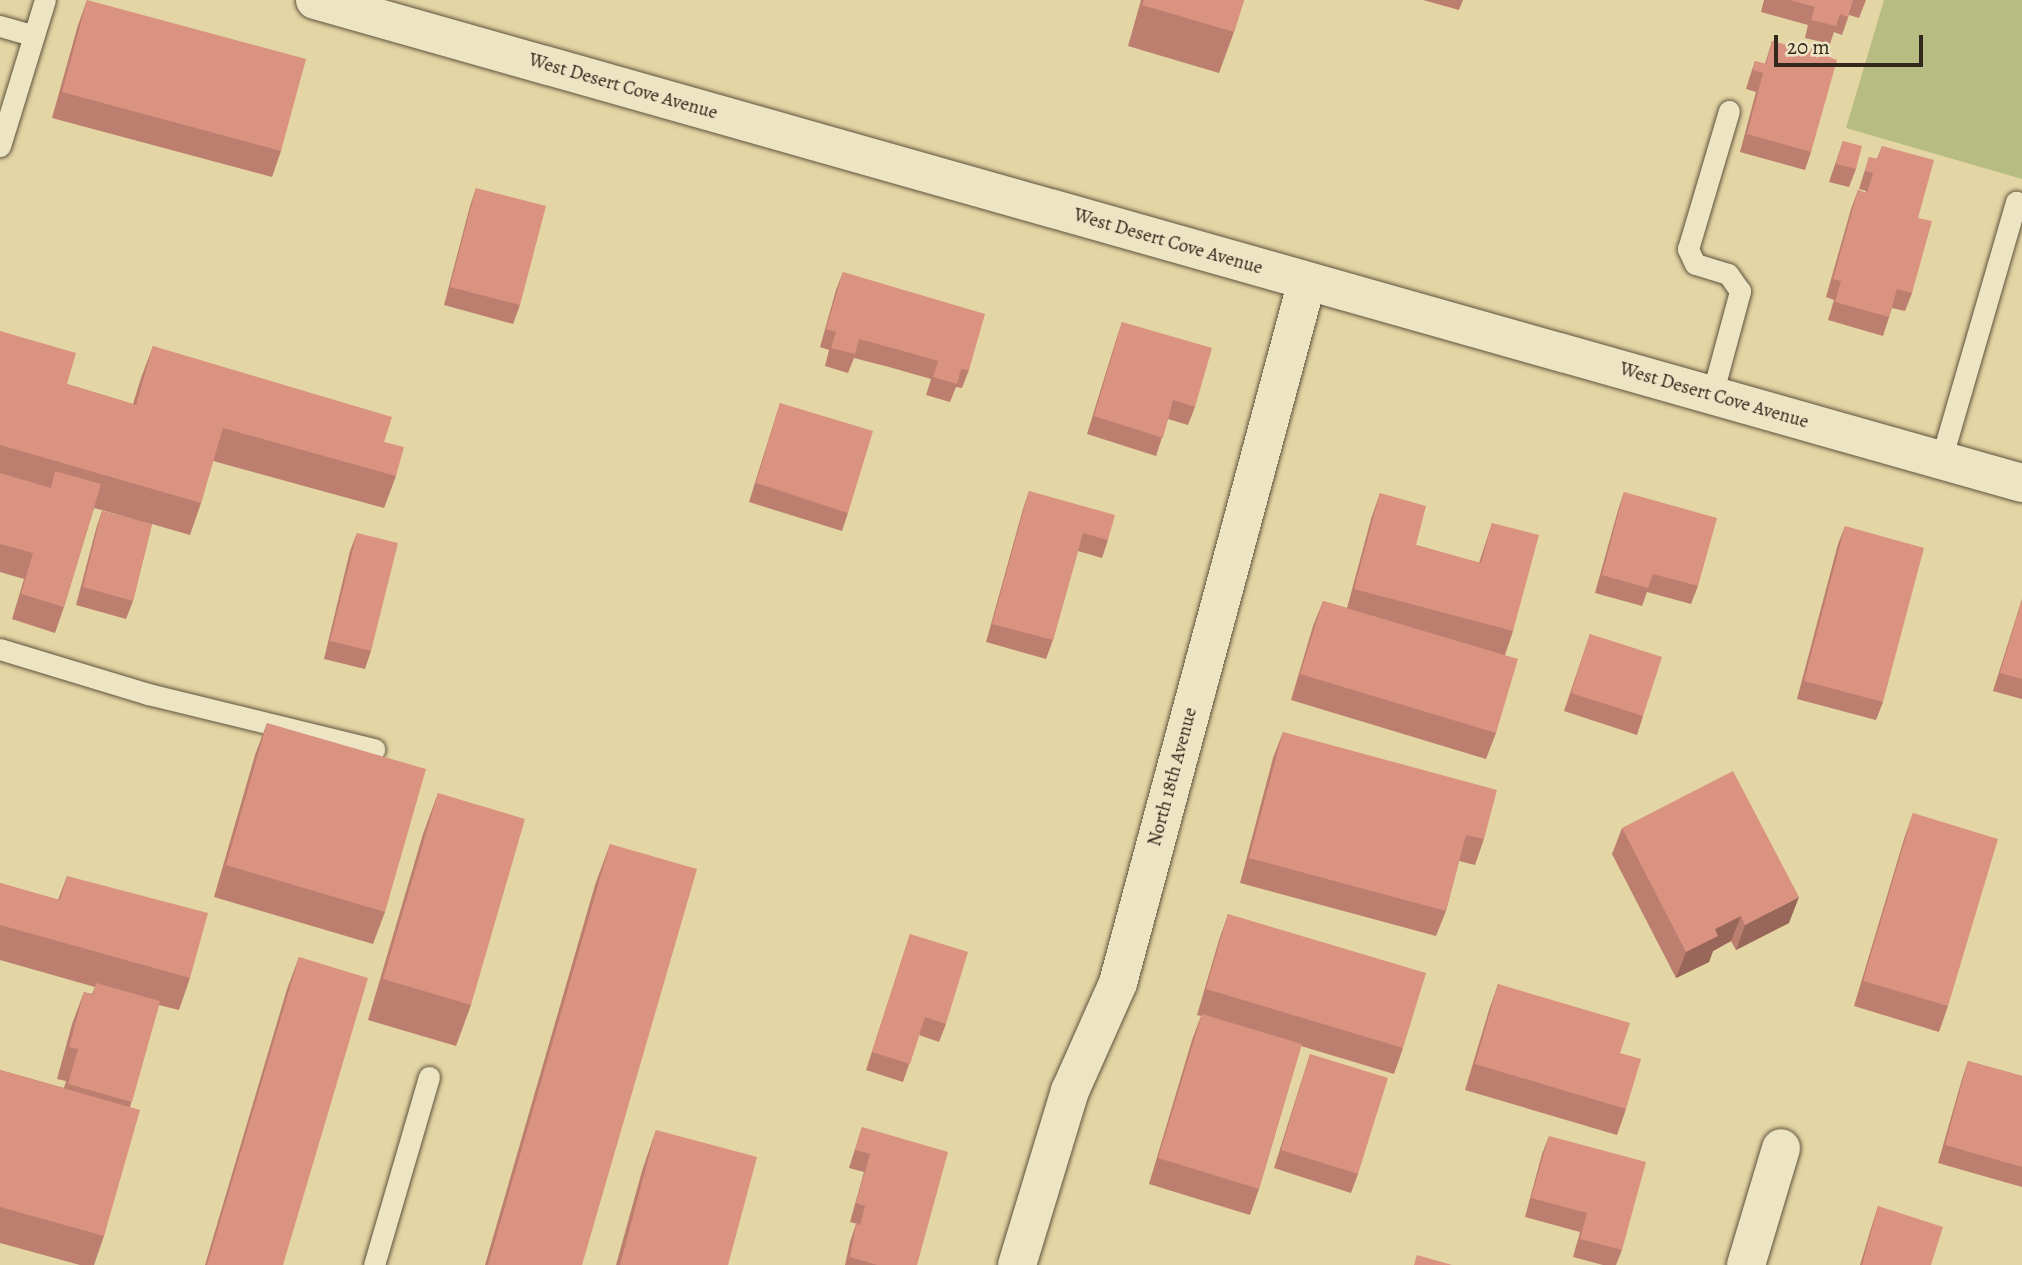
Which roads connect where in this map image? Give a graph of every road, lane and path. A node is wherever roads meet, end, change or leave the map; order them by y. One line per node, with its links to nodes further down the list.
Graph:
1 (45, 0): 4 (lane)
2 (315, 0): 8 (street, West Desert Cove Avenue)
3 (0, 26): 4 (lane)
4 (34, 36): 6 (lane)
5 (1729, 111): 9 (lane)
6 (0, 146)
7 (2015, 202): 10 (lane)
8 (1307, 281): 9 (street, West Desert Cove Avenue); 17 (street, North 18th Avenue)
9 (1712, 395): 10 (street, West Desert Cove Avenue)
10 (1941, 460): 11 (street, West Desert Cove Avenue)
11 (2022, 483)
12 (0, 649): 13 (lane)
13 (374, 749)
14 (429, 1077): 16 (lane)
15 (1781, 1148): 18 (street)
16 (373, 1265)
17 (1017, 1265)
18 (1746, 1265)

